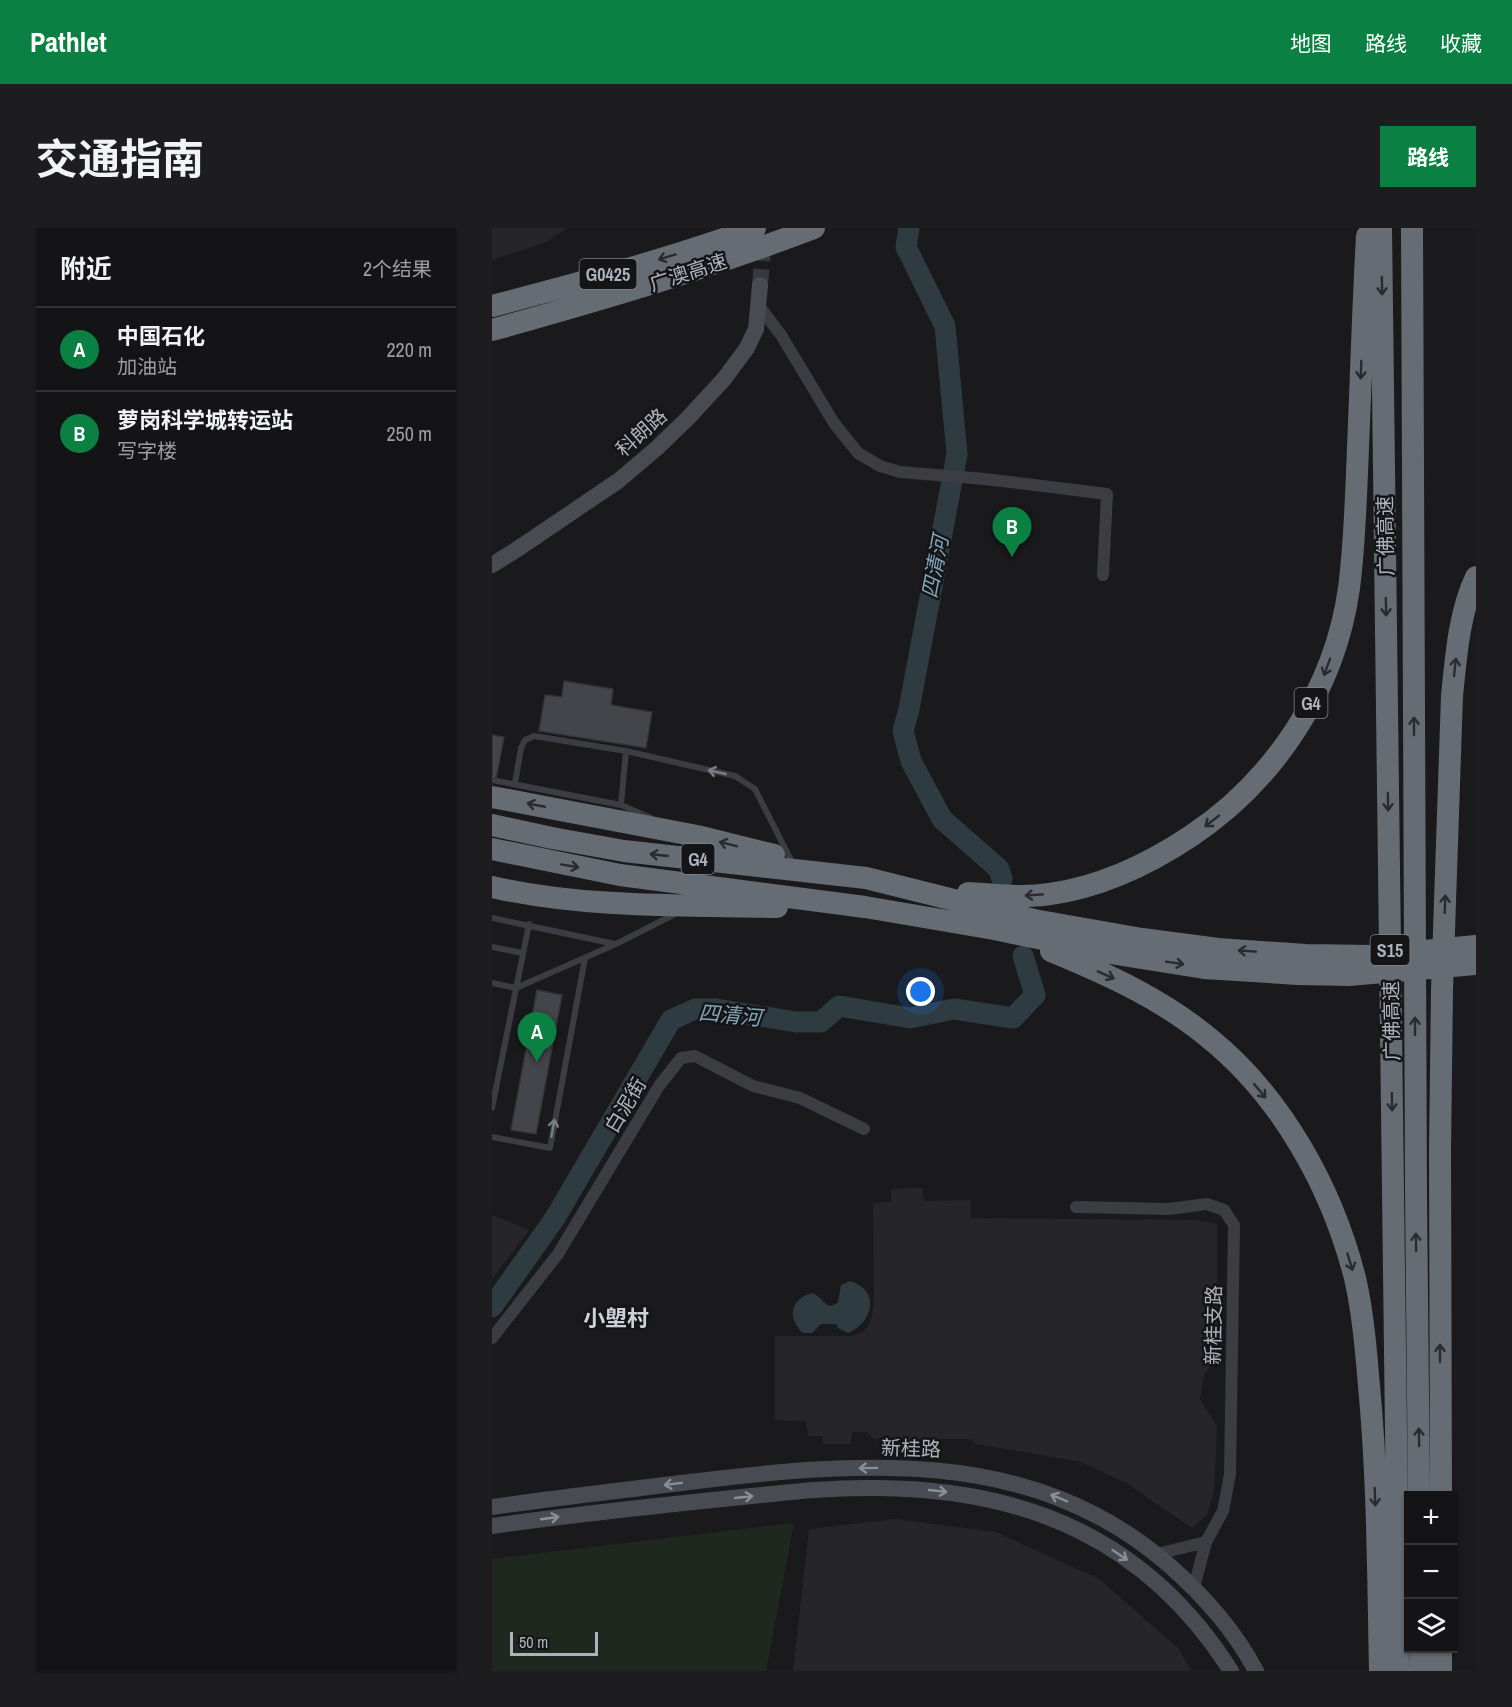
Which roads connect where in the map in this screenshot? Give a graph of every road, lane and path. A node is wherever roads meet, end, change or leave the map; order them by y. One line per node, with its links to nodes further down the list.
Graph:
1 (755, 228): 6 (highway, 广澳高速 / G0425)
2 (814, 228): 6 (highway, 广澳高速 / G0425)
3 (1368, 228): 29 (highway, G4, one-way to 29)
4 (1381, 228): 62 (highway, 广佛高速 / S15, one-way to 62)
5 (1412, 228): 50 (highway, 广佛高速 / S15, one-way to 5)
6 (726, 249): 8 (highway, 广澳高速 / G0425, one-way to 8); 10 (highway, 广澳高速 / G0425)
7 (760, 285): 9 (street, 科朗路)
8 (492, 306)
9 (759, 306): 13 (street, 科朗路); 14 (street)
10 (566, 310): 11 (highway, 广澳高速 / G0425); 12 (highway)
11 (492, 330)
12 (492, 338)
13 (492, 565)
14 (1104, 575)
15 (1476, 577): 51 (highway, one-way to 15)
16 (626, 752): 18 (lane); 20 (lane); 26 (lane, one-way to 16)
17 (492, 780): 18 (lane)
18 (515, 783): 20 (lane)
19 (492, 796): 24 (highway, one-way to 19)
20 (621, 805): 21 (lane)
21 (653, 818)
22 (664, 823): 24 (lane)
23 (492, 825): 27 (highway, G4, one-way to 23)
24 (697, 836): 26 (highway, one-way to 24)
25 (492, 849): 31 (highway, G4, one-way to 31)
26 (791, 860): 27 (highway)
27 (866, 878): 29 (highway, G4)
28 (492, 887): 30 (highway)
29 (904, 889): 41 (highway, one-way to 29)
30 (690, 905): 31 (highway); 35 (lane)
31 (865, 907): 34 (highway, G4)
32 (492, 918): 33 (lane)
33 (529, 924): 35 (lane); 38 (lane)
34 (994, 928): 41 (highway, G4, one-way to 41); 61 (highway, one-way to 61)
35 (616, 944): 39 (lane)
36 (1476, 946): 41 (highway)
37 (492, 947): 38 (lane)
38 (523, 953): 43 (lane)
39 (585, 958): 43 (lane); 47 (lane, one-way to 39)
40 (1476, 964): 41 (highway, G4)
41 (1302, 965)
42 (492, 983): 43 (lane)
43 (516, 988): 44 (lane)
44 (495, 1079): 45 (lane)
45 (492, 1108)
46 (864, 1129): 49 (street, 白泥街)
47 (492, 1137)
48 (1076, 1208): 54 (street, 新桂支路)
49 (492, 1338)
50 (1419, 1491)
51 (1441, 1491)
52 (492, 1507): 55 (street, 新桂路, one-way to 52)
53 (492, 1526): 59 (street, 新桂路, one-way to 59)
54 (1206, 1542): 55 (street); 56 (street, 新桂支路)
55 (1157, 1554): 56 (street, 新桂路)
56 (1194, 1587): 60 (street, 新桂路)
57 (1421, 1653): 63 (highway)
58 (1441, 1653): 64 (highway)
59 (1231, 1671)
60 (1256, 1671)
61 (1380, 1671)
62 (1399, 1671)
63 (1421, 1671)
64 (1441, 1671)

